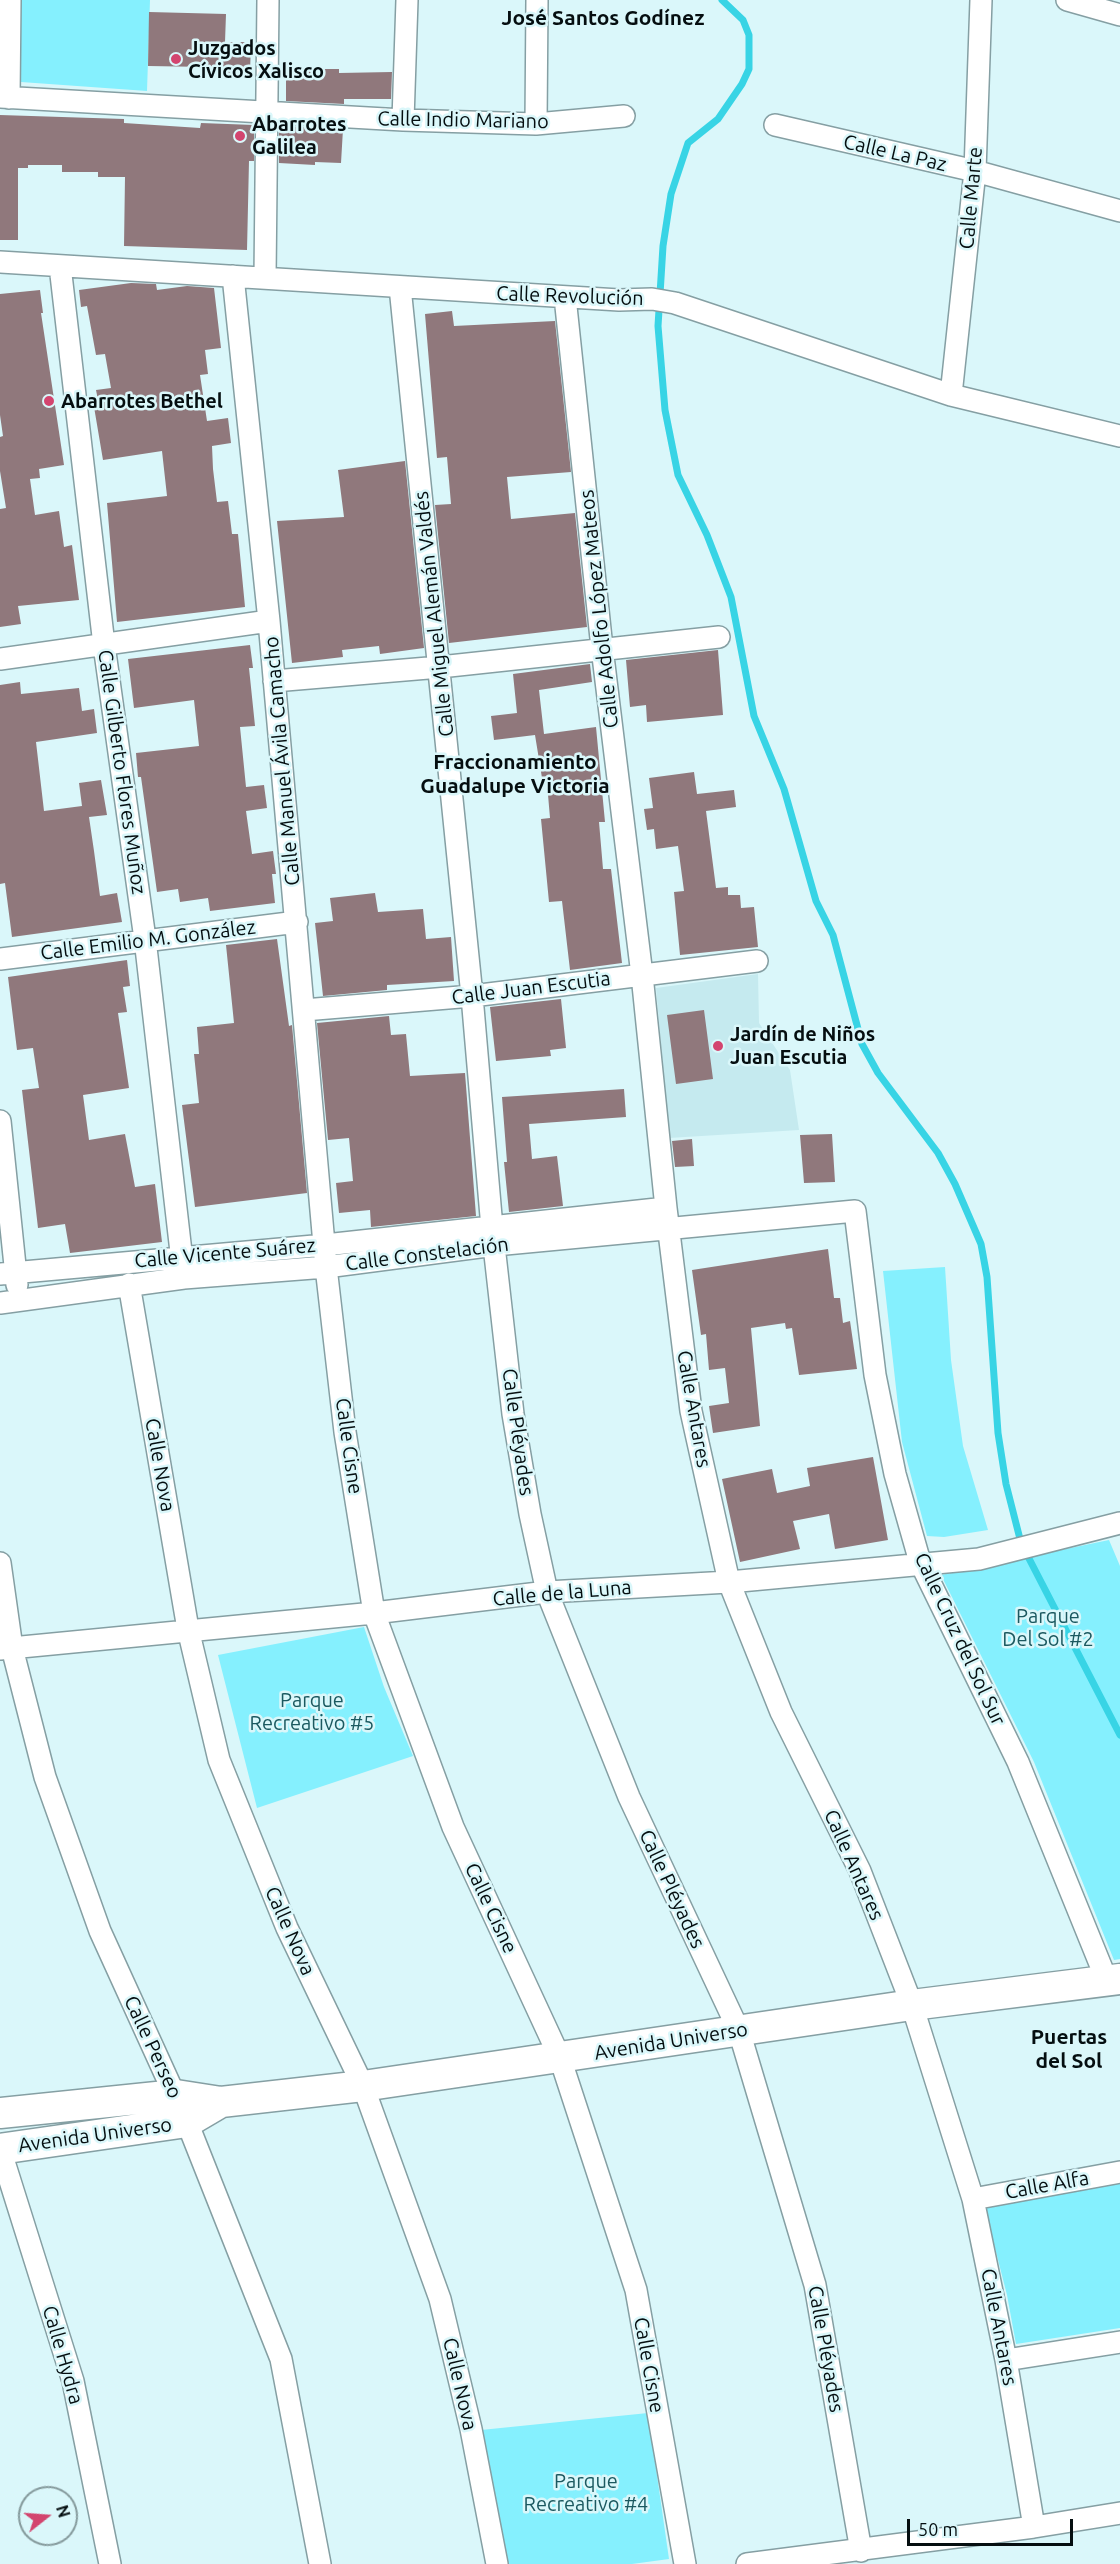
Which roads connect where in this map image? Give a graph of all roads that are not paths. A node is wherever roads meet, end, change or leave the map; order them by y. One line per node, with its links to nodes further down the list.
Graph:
1 (10, 0): 8 (street)
2 (268, 0): 9 (street)
3 (407, 0): 11 (street)
4 (537, 0): 12 (street)
5 (981, 0): 14 (street, Calle Marte)
6 (1066, 0): 7 (street)
7 (1120, 15)
8 (5, 98): 9 (street, Calle Indio Mariano)
9 (266, 111): 11 (street, Calle Indio Mariano); 19 (street)
10 (624, 116): 12 (street, Calle Indio Mariano)
11 (403, 120): 12 (street, Calle Indio Mariano)
12 (536, 124)
13 (775, 125): 14 (street, Calle La Paz)
14 (975, 171): 15 (street, Calle La Paz); 22 (street, Calle Marte)
15 (1120, 211)
16 (0, 262): 17 (street, Calle Revolución)
17 (60, 266): 18 (street, Calle Revolución); 26 (street, Calle Gilberto Flores Muñoz)
18 (234, 276): 19 (street, Calle Revolución); 24 (street, Calle Manuel Ávila Camacho)
19 (265, 277): 20 (street, Calle Revolución)
20 (400, 287): 21 (street, Calle Revolución); 29 (street, Calle Miguel Alemán Valdés)
21 (565, 297): 22 (street, Calle Revolución); 27 (street, Calle Adolfo López Mateos)
22 (951, 394): 23 (street, Calle Revolución)
23 (1120, 436)
24 (269, 621): 26 (street); 30 (street, Calle Manuel Ávila Camacho)
25 (719, 637): 27 (street)
26 (104, 645): 28 (street); 32 (street, Calle Gilberto Flores Muñoz)
27 (602, 648): 29 (street); 35 (street, Calle Adolfo López Mateos)
28 (0, 659)
29 (440, 667): 30 (street); 36 (street, Calle Miguel Alemán Valdés)
30 (274, 681): 31 (street, Calle Manuel Ávila Camacho)
31 (297, 922): 32 (street, Calle Emilio M. González); 37 (street, Calle Manuel Ávila Camacho)
32 (145, 939): 33 (street, Calle Emilio M. González); 43 (street, Calle Gilberto Flores Muñoz)
33 (0, 959)
34 (757, 962): 35 (street, Calle Juan Escutia)
35 (642, 975): 36 (street, Calle Juan Escutia); 40 (street, Calle Adolfo López Mateos)
36 (472, 996): 37 (street, Calle Juan Escutia); 41 (street, Calle Miguel Alemán Valdés)
37 (304, 1010): 42 (street, Calle Manuel Ávila Camacho)
38 (0, 1121): 45 (street)
39 (855, 1211): 40 (street, Calle Constelación); 50 (street, Calle Cruz del Sol Sur)
40 (667, 1217): 41 (street, Calle Constelación); 52 (street, Calle Antares)
41 (494, 1236): 42 (street, Calle Vicente Suárez); 44 (street, Calle Constelación); 53 (street, Calle Pléyades)
42 (325, 1245): 43 (street, Calle Vicente Suárez); 44 (street, Calle Cisne)
43 (182, 1256): 45 (street, Calle Vicente Suárez); 46 (street, Calle Gilberto Flores Muñoz)
44 (326, 1267): 46 (street, Calle Constelación); 54 (street, Calle Cisne)
45 (8, 1272): 48 (street)
46 (184, 1278): 47 (street, Calle Constelación)
47 (129, 1284): 48 (street, Calle Constelación); 55 (street, Calle Nova)
48 (10, 1302)
49 (1120, 1524): 50 (street, Calle de la Luna)
50 (920, 1562): 52 (street, Calle de la Luna); 57 (street, Calle Cruz del Sol Sur)
51 (0, 1563): 56 (street, Calle Perseo)
52 (729, 1582): 53 (street, Calle de la Luna); 58 (street, Calle Antares)
53 (547, 1592): 54 (street, Calle de la Luna); 59 (street, Calle Pléyades)
54 (374, 1613): 55 (street, Calle de la Luna); 60 (street, Calle Cisne)
55 (188, 1629): 56 (street, Calle de la Luna); 61 (street, Calle Nova)
56 (6, 1648): 62 (street, Calle Perseo)
57 (1113, 1980): 58 (street, Avenida Universo)
58 (912, 2005): 59 (street, Avenida Universo); 66 (street, Calle Antares)
59 (739, 2031): 60 (street, Avenida Universo); 71 (street, Calle Pléyades)
60 (560, 2058): 61 (street, Avenida Universo); 75 (street, Calle Cisne)
61 (363, 2085): 62 (street, Avenida Universo); 74 (street, Calle Nova)
62 (181, 2108): 63 (street, Avenida Universo); 64 (street, Avenida Universo); 73 (street, Calle Perseo)
63 (0, 2113)
64 (0, 2149): 72 (street, Calle Hydra)
65 (1120, 2172): 66 (street, Calle Alfa)
66 (974, 2199): 68 (street, Calle Antares)
67 (1120, 2342): 68 (street)
68 (1006, 2360): 70 (street, Calle Antares)
69 (1120, 2513): 70 (street)
70 (1034, 2527): 71 (street)
71 (861, 2551): 76 (street)
72 (110, 2564)
73 (320, 2564)
74 (497, 2564)
75 (685, 2564)
76 (747, 2564)

